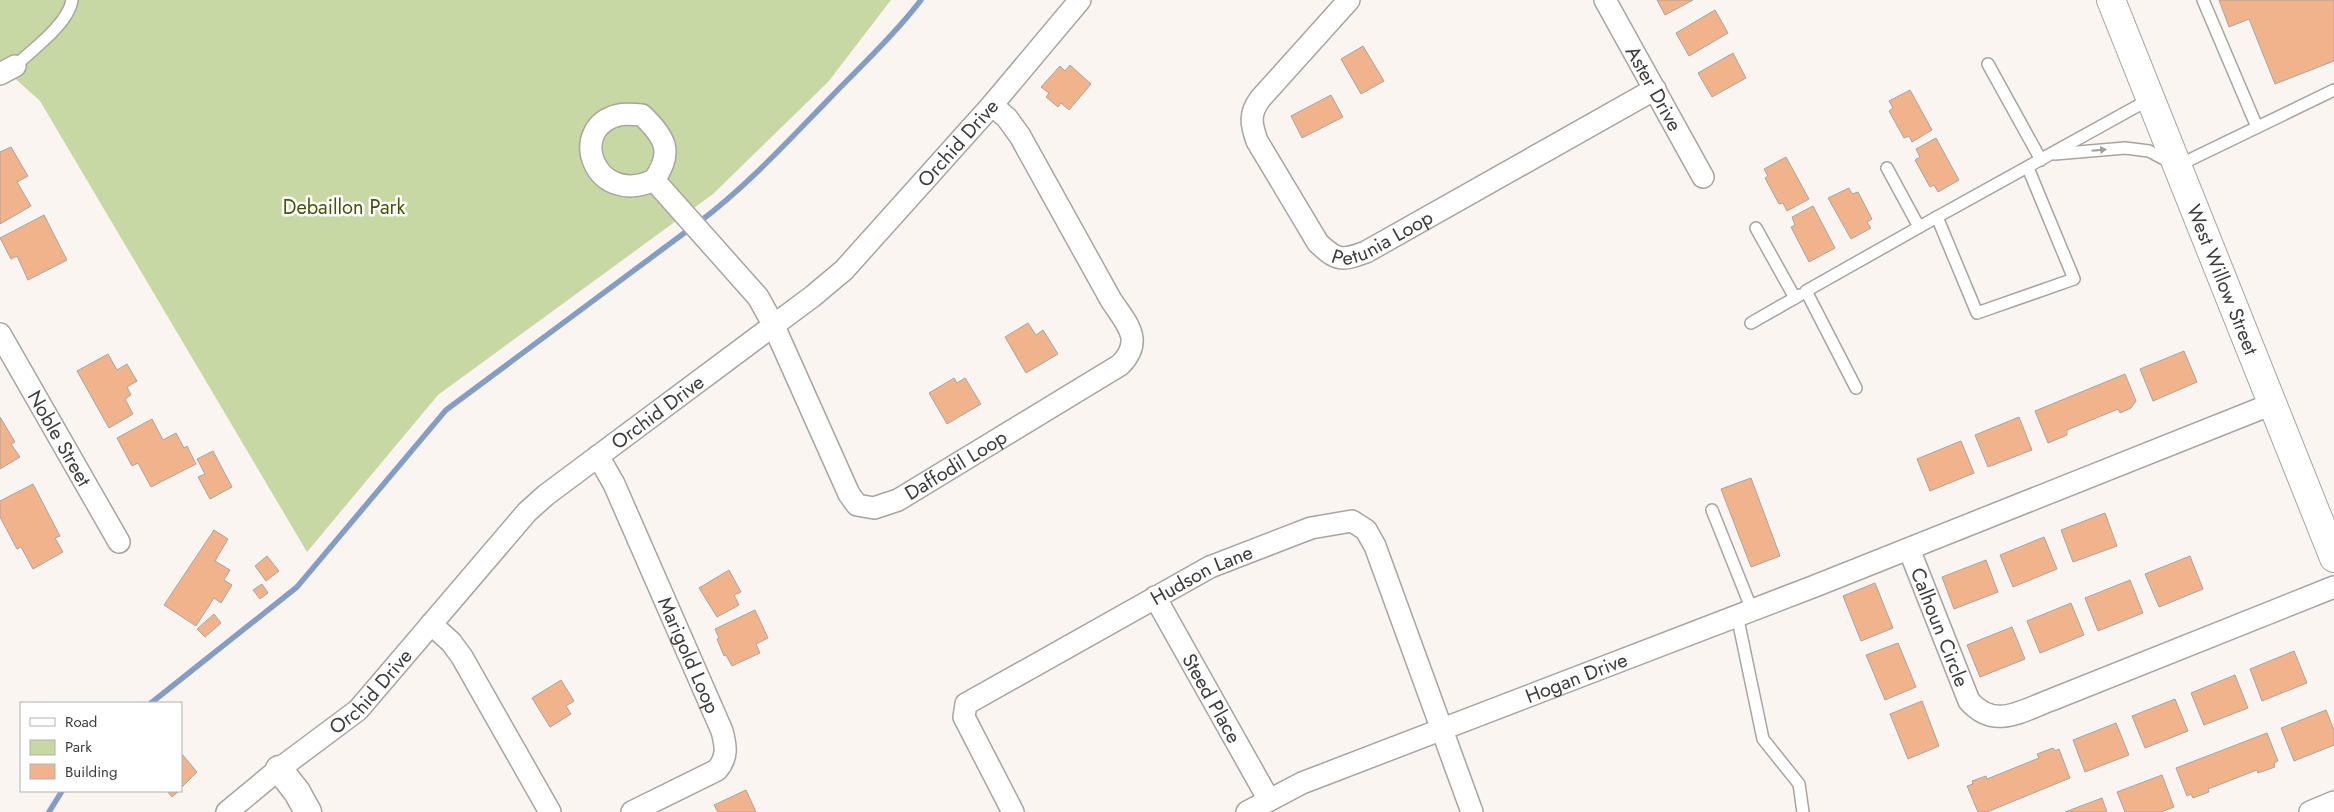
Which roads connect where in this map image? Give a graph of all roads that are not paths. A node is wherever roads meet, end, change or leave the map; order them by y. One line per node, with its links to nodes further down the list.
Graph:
1 (72, 0): 8 (lane)
2 (1080, 0): 12 (street, Orchid Drive)
3 (1349, 0): 9 (street, Petunia Loop)
4 (1605, 0): 9 (street, Aster Drive)
5 (2111, 0): 11 (main road, West Willow Street)
6 (2203, 0): 13 (lane)
7 (1988, 64): 14 (lane)
8 (8, 70)
9 (1655, 89): 18 (street, Aster Drive)
10 (2334, 90): 13 (lane)
11 (2150, 99): 14 (lane); 15 (main road, West Willow Street)
12 (992, 105): 26 (street, Orchid Drive); 26 (street, Daffodil Loop)
13 (2257, 127): 15 (lane)
14 (2046, 157): 15 (lane, one-way to 15); 17 (lane)
15 (2177, 166): 29 (main road, West Willow Street)
16 (1887, 168): 21 (lane)
17 (2028, 168): 20 (lane); 20 (lane)
18 (1703, 177)
19 (654, 180): 26 (street, Daffodil Loop)
20 (1937, 217): 21 (lane)
21 (1919, 227): 23 (lane)
22 (1756, 228): 24 (lane)
23 (1806, 291): 24 (lane); 28 (lane)
24 (1794, 298): 25 (lane)
25 (1751, 323)
26 (773, 324): 30 (street, Orchid Drive)
27 (0, 334): 32 (street, Noble Street)
28 (1856, 388)
29 (2272, 404): 33 (street, Calhoun Circle); 34 (main road, West Willow Street)
30 (598, 456): 38 (street, Orchid Drive); 46 (street, Marigold Loop)
31 (1712, 510): 37 (lane)
32 (120, 542)
33 (1909, 549): 35 (street, Calhoun Circle); 37 (street, Hogan Drive)
34 (2334, 558)
35 (2334, 587)
36 (1154, 596): 39 (street, Hudson Lane); 41 (street, Steed Place); 47 (street, Hudson Lane)
37 (1744, 613): 39 (street, Hogan Drive); 50 (lane)
38 (431, 624): 40 (street, Orchid Drive); 45 (street)
39 (1440, 729): 41 (street, Hogan Drive); 49 (street, Hudson Lane)
40 (279, 769): 43 (street, Orchid Drive); 44 (street)
41 (1268, 800): 48 (street, Hogan Drive)
42 (2334, 802): 51 (street)
43 (227, 812)
44 (308, 812)
45 (550, 812)
46 (632, 812)
47 (1012, 812)
48 (1247, 812)
49 (1472, 812)
50 (1803, 812)
51 (2310, 812)

